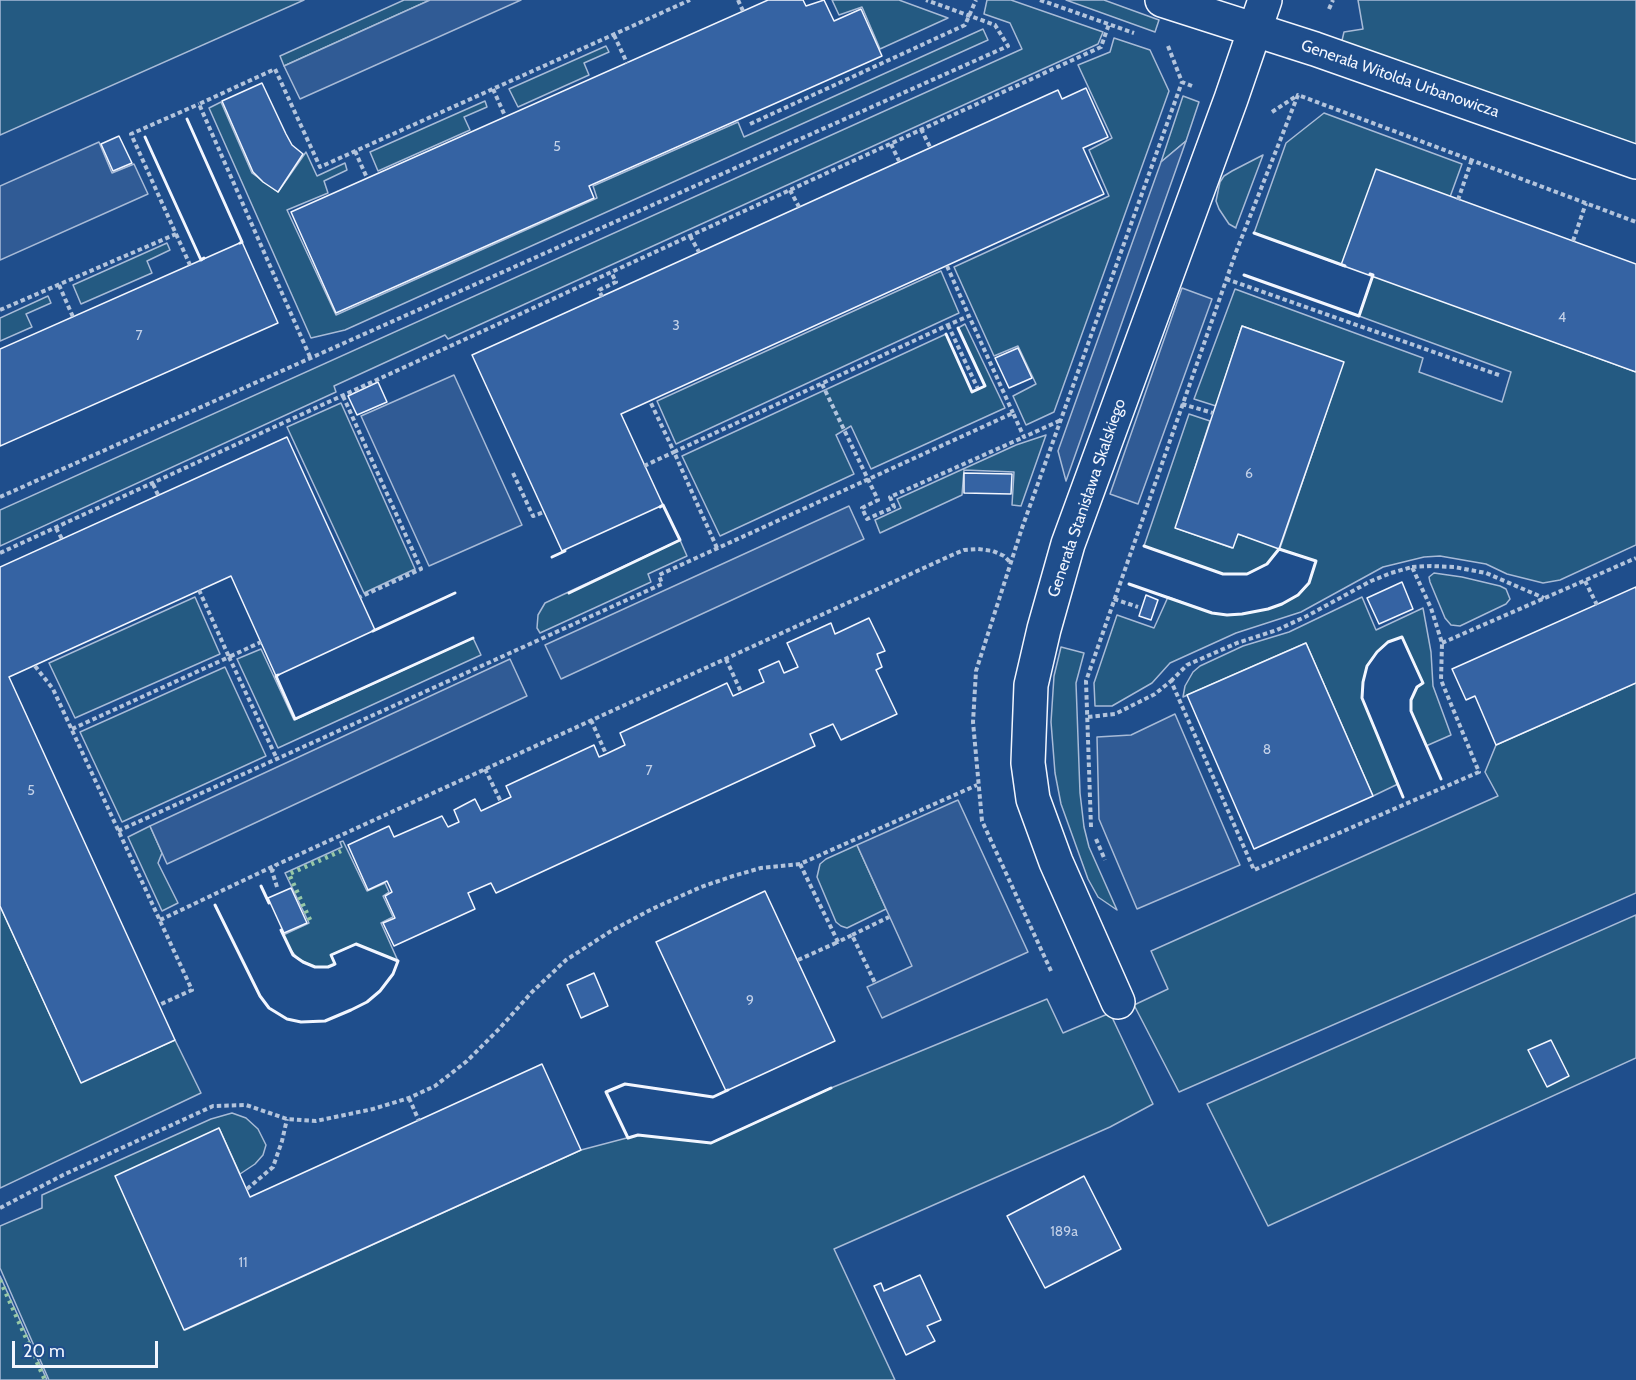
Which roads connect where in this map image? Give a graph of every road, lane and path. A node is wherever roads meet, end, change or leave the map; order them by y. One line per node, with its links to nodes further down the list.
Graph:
1 (690, 0): 11 (path)
2 (738, 0): 7 (path)
3 (926, 0): 8 (path)
4 (976, 0): 8 (path)
5 (1040, 0): 10 (path)
6 (1162, 0): 9 (street, Generała Witolda Urbanowicza)
7 (743, 11)
8 (970, 15): 20 (path); 48 (path)
9 (1260, 15): 27 (street, Generała Witolda Urbanowicza); 108 (street, Generała Stanisława Skalskiego)
10 (1109, 24): 12 (path); 21 (path)
11 (614, 34): 14 (path); 17 (path)
12 (1138, 34)
13 (1158, 41): 15 (path)
14 (627, 63)
15 (1182, 82): 16 (path); 57 (path)
16 (1199, 88)
17 (493, 89): 19 (path); 24 (path)
18 (199, 104): 24 (path); 34 (path); 48 (path)
19 (505, 116)
20 (750, 124)
21 (921, 129): 22 (path); 23 (path)
22 (891, 144): 26 (path); 29 (path)
23 (930, 147)
24 (355, 151): 28 (path)
25 (1472, 159): 30 (path); 31 (path); 41 (path)
26 (898, 161)
27 (1636, 162)
28 (367, 178)
29 (790, 190): 32 (path); 35 (path)
30 (1458, 200)
31 (1586, 203): 33 (path); 36 (path)
32 (799, 207)
33 (1636, 222)
34 (176, 234): 38 (path); 42 (path)
35 (690, 236): 37 (path); 40 (path)
36 (1573, 241)
37 (699, 252)
38 (190, 265)
39 (946, 266): 45 (path)
40 (611, 272): 43 (path); 52 (path)
41 (1226, 279): 49 (path); 54 (path)
42 (59, 285): 44 (path); 46 (path)
43 (602, 297)
44 (0, 310)
45 (969, 316): 47 (path); 55 (path)
46 (73, 317)
47 (948, 325): 50 (path); 51 (path)
48 (310, 357): 65 (path)
49 (1499, 375)
50 (822, 384): 59 (path); 62 (path)
51 (978, 389)
52 (343, 396): 63 (path); 77 (path)
53 (650, 401): 59 (path)
54 (1182, 404): 56 (path); 79 (path)
55 (1013, 413): 58 (path); 62 (path)
56 (1213, 413)
57 (1061, 420): 58 (path); 68 (path)
58 (1024, 437): 62 (path)
59 (674, 452): 60 (path); 70 (path)
60 (644, 466)
61 (513, 473): 66 (path)
62 (868, 479): 70 (path)
63 (153, 483): 64 (path); 67 (path)
64 (158, 495)
65 (0, 497)
66 (544, 512)
67 (56, 528): 69 (path); 71 (path)
68 (1022, 528)
69 (62, 539)
70 (717, 548): 93 (path)
71 (0, 553)
72 (1636, 558): 75 (path)
73 (1011, 562): 85 (path)
74 (1412, 567): 78 (path); 83 (path); 87 (path)
75 (1585, 581): 78 (path); 80 (path)
76 (199, 591): 84 (path)
77 (360, 597)
78 (1544, 598): 83 (path)
79 (1114, 599): 81 (path); 89 (path)
80 (1597, 605)
81 (1138, 607)
82 (261, 642): 84 (path)
83 (1442, 644): 87 (path)
84 (229, 657): 91 (path); 93 (path)
85 (726, 659): 88 (path); 90 (path)
86 (34, 666): 91 (path)
87 (1171, 681): 89 (path)
88 (741, 692)
89 (1088, 717): 100 (path)
90 (591, 720): 92 (path); 94 (path)
91 (72, 729): 97 (path)
92 (606, 754)
93 (277, 759): 97 (path)
94 (485, 770): 96 (path); 99 (path)
95 (977, 785): 98 (path)
96 (501, 802)
97 (118, 831): 103 (path)
98 (800, 864): 105 (path); 110 (path)
99 (276, 865): 101 (path); 103 (path)
100 (1108, 867)
101 (277, 887)
102 (889, 917): 104 (path)
103 (160, 920): 109 (path)
104 (852, 935): 105 (path); 107 (path)
105 (838, 942): 106 (path)
106 (798, 960)
107 (875, 983)
108 (1118, 1002)
109 (159, 1005)
110 (409, 1098): 111 (path); 112 (path)
111 (287, 1119): 113 (path); 114 (path)
112 (419, 1121)
113 (247, 1189)
114 (0, 1208)

